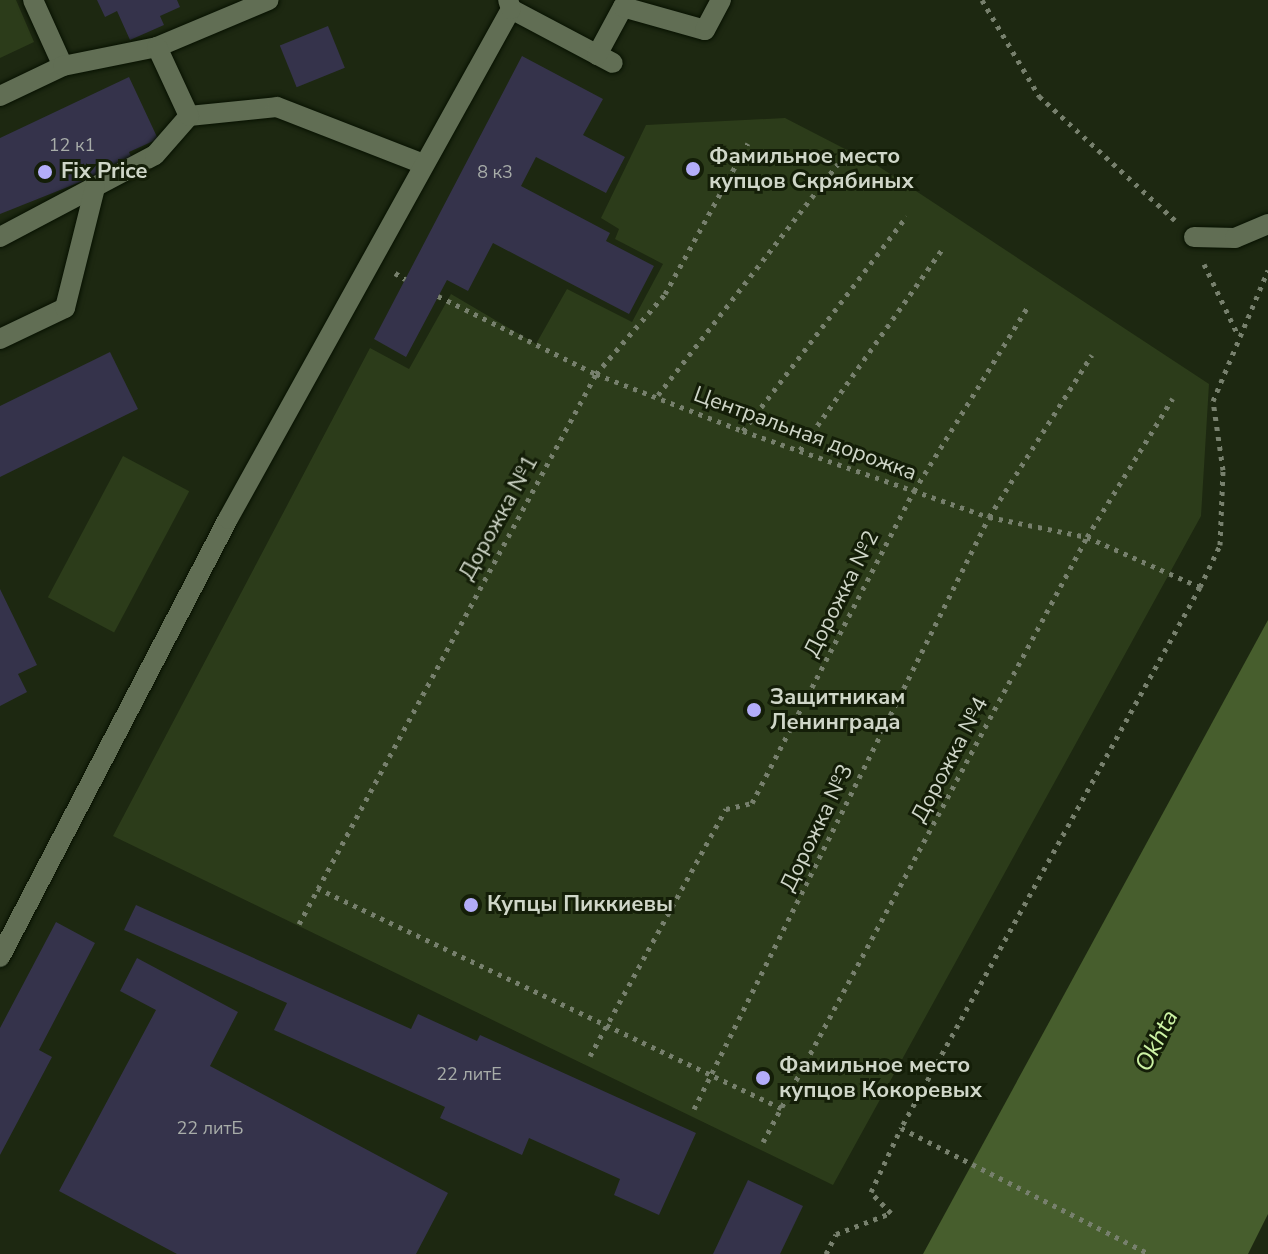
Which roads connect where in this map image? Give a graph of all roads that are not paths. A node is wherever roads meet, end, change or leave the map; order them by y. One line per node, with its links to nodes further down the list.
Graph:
1 (33, 0): 7 (lane)
2 (269, 0): 5 (lane)
3 (721, 0): 4 (lane)
4 (509, 4): 10 (lane)
5 (223, 7): 6 (lane)
6 (157, 47): 7 (lane); 9 (lane)
7 (63, 66): 8 (lane)
8 (0, 96)
9 (189, 116): 10 (lane); 11 (lane)
10 (423, 164): 16 (lane)
11 (95, 188): 13 (lane); 15 (lane)
12 (1268, 224): 14 (lane)
13 (0, 237)
14 (1194, 237)
15 (0, 339)
16 (0, 957)

